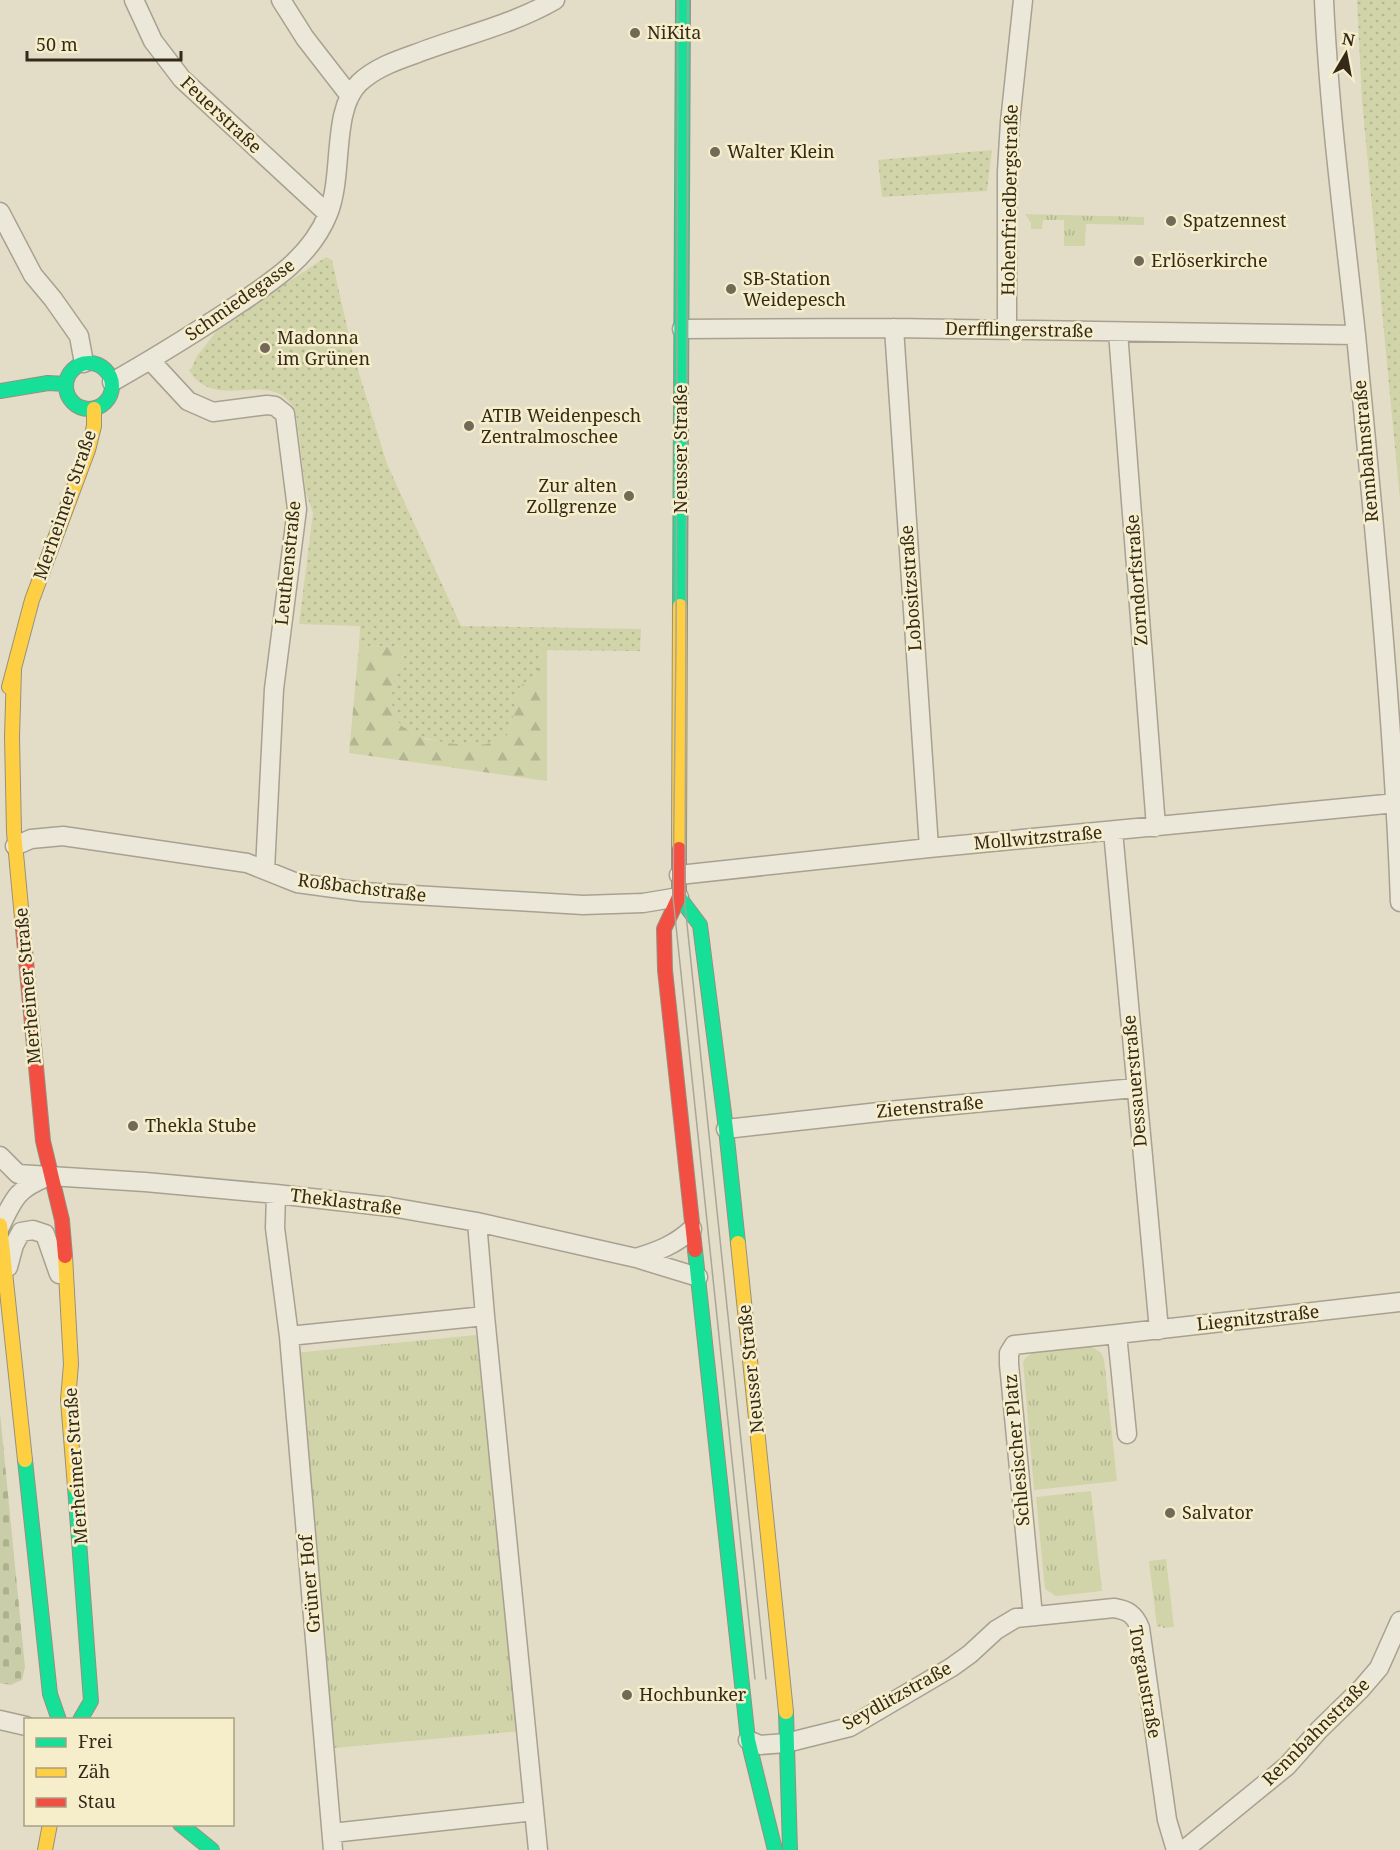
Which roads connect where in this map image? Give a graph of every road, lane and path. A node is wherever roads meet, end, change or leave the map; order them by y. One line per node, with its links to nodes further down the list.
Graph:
1 (134, 0): 10 (street, Feuerstraße)
2 (281, 0): 8 (street)
3 (555, 0): 7 (street, Schmiedegasse)
4 (683, 0): 12 (main road, Neusser Straße)
5 (1023, 0): 13 (street, Hohenfriedbergstraße)
6 (1324, 0): 15 (street, Rennbahnstraße)
7 (531, 6): 8 (street, Schmiedegasse)
8 (350, 96): 10 (street, Schmiedegasse)
9 (0, 212): 17 (street)
10 (328, 214): 16 (street, Schmiedegasse)
11 (894, 328): 12 (street, Derfflingerstraße); 13 (street, Derfflingerstraße); 28 (street, Lobositzstraße)
12 (682, 329): 30 (main road, Neusser Straße)
13 (1007, 329): 14 (street, Derfflingerstraße)
14 (1118, 332): 15 (street, Derfflingerstraße); 25 (street, Zorndorfstraße)
15 (1356, 335): 24 (street, Rennbahnstraße)
16 (151, 361): 18 (street, Schmiedegasse); 29 (street, Leuthenstraße)
17 (84, 363): 18 (main road); 19 (main road)
18 (112, 382): 21 (main road)
19 (66, 384): 20 (main road); 21 (main road)
20 (0, 391)
21 (94, 409): 22 (main road, Merheimer Straße)
22 (14, 670): 23 (main road, Merheimer Straße); 27 (main road, Merheimer Straße)
23 (0, 718)
24 (1396, 803): 25 (street, Mollwitzstraße); 32 (street, Rennbahnstraße)
25 (1156, 827): 26 (street, Mollwitzstraße)
26 (1113, 831): 28 (street, Mollwitzstraße); 33 (street, Dessauerstraße)
27 (10, 835): 29 (street, Roßbachstraße); 36 (main road, Merheimer Straße)
28 (929, 848): 30 (street, Mollwitzstraße)
29 (265, 870): 31 (street, Roßbachstraße)
30 (679, 875): 31 (main road, Neusser Straße)
31 (679, 897): 34 (main road, Neusser Straße); 40 (main road, Neusser Straße)
32 (1400, 902)
33 (1135, 1088): 34 (street, Zietenstraße); 47 (street, Dessauerstraße)
34 (726, 1129): 58 (main road, Neusser Straße)
35 (0, 1156): 36 (street)
36 (51, 1175): 37 (street, Theklastraße); 39 (street); 44 (main road, Merheimer Straße)
37 (276, 1194): 38 (street, Theklastraße); 49 (street, Grüner Hof)
38 (477, 1222): 41 (street, Theklastraße); 46 (street)
39 (0, 1226): 42 (main road)
40 (692, 1229): 41 (street); 43 (main road, Neusser Straße)
41 (636, 1258): 43 (street, Theklastraße)
42 (6, 1276): 44 (street); 53 (main road)
43 (698, 1277): 57 (main road, Neusser Straße)
44 (69, 1299): 54 (main road, Merheimer Straße)
45 (1400, 1302): 47 (street, Liegnitzstraße)
46 (485, 1316): 49 (street); 59 (street)
47 (1159, 1330): 48 (street, Liegnitzstraße)
48 (1117, 1334): 50 (street); 51 (street, Schlesischer Platz)
49 (288, 1336): 62 (street, Grüner Hof)
50 (1126, 1434)
51 (1033, 1616): 58 (street, Seydlitzstraße); 68 (street, Torgaustraße)
52 (1400, 1621): 69 (street, Rennbahnstraße)
53 (59, 1718)
54 (81, 1718)
55 (0, 1720): 56 (street)
56 (24, 1726)
57 (748, 1740): 58 (street, Seydlitzstraße); 66 (main road, Neusser Straße)
58 (786, 1743): 67 (main road, Neusser Straße)
59 (534, 1810): 62 (street, Grüner Hof); 65 (street)
60 (50, 1826): 63 (main road)
61 (182, 1826): 64 (main road)
62 (332, 1841)
63 (45, 1850)
64 (212, 1850)
65 (538, 1850)
66 (775, 1850)
67 (790, 1850)
68 (1176, 1850)
69 (1184, 1850)

